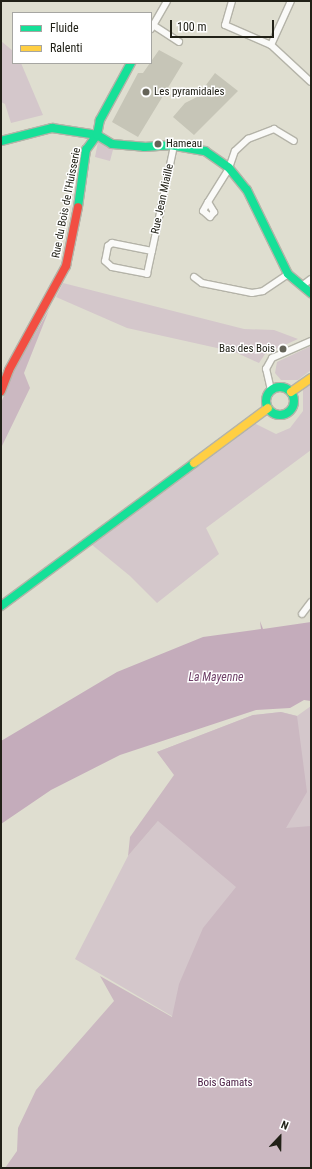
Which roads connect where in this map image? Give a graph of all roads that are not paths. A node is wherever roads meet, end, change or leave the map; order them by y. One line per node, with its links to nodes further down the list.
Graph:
1 (167, 1): 4 (street)
2 (232, 1): 6 (street)
3 (291, 1): 6 (street)
4 (152, 27): 5 (street)
5 (179, 42)
6 (271, 45): 8 (street)
7 (130, 64): 9 (street, Rue du Bois de l'Huisserie)
8 (311, 82)
9 (97, 135): 10 (street); 12 (street); 24 (street, Rue du Bois de l'Huisserie)
10 (1, 140)
11 (294, 141): 13 (street)
12 (174, 146): 13 (street); 15 (street, Rue Jean Miaille)
13 (229, 168): 14 (street); 16 (street)
14 (208, 202)
15 (152, 251): 15 (street, Rue Jean Miaille)
16 (288, 274): 17 (street); 19 (street)
17 (194, 277)
18 (311, 279): 19 (street)
19 (303, 285): 20 (street)
20 (311, 293)
21 (311, 341): 23 (street)
22 (311, 378): 25 (street)
23 (271, 390): 25 (street); 26 (street)
24 (1, 391)
25 (291, 392): 26 (street)
26 (268, 408): 28 (street)
27 (311, 602): 29 (street)
28 (1, 606)
29 (302, 614)

